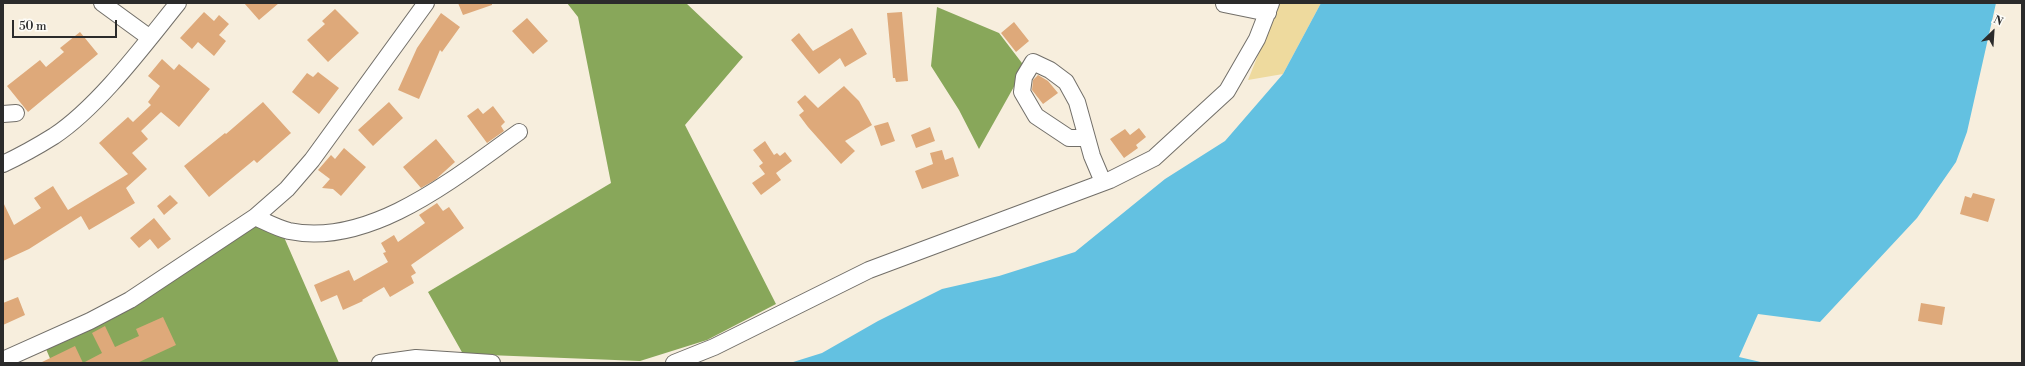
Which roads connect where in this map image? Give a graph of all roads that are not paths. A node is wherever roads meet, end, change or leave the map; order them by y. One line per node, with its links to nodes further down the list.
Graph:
1 (102, 3): 6 (street)
2 (178, 3): 6 (street)
3 (426, 3): 11 (street)
4 (1224, 4): 5 (street)
5 (1269, 8): 10 (street)
6 (150, 38): 9 (street)
7 (519, 132): 11 (street)
8 (1086, 138): 8 (street); 10 (street)
9 (4, 161)
10 (1103, 182): 15 (street)
11 (255, 217): 12 (street)
12 (3, 360)
13 (380, 363): 14 (street)
14 (492, 363)
15 (674, 363)

